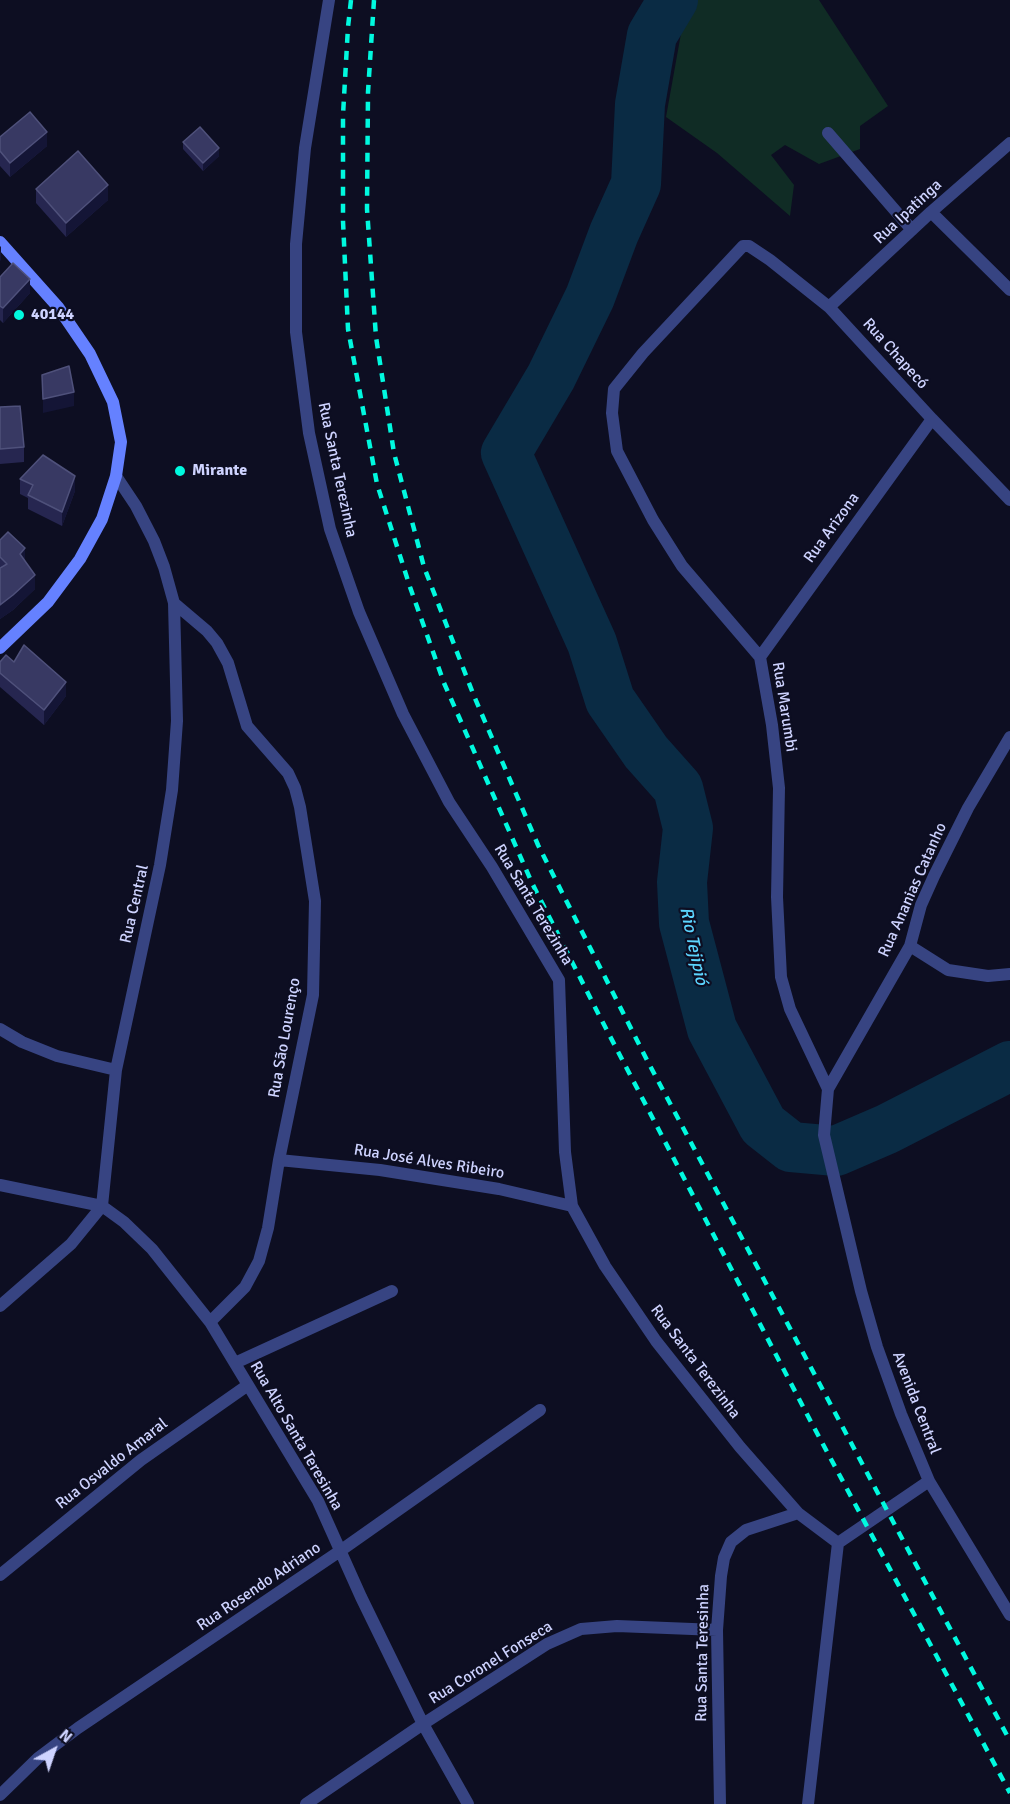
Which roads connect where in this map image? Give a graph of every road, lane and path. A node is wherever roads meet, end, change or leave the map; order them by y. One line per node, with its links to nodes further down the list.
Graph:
1 (329, 0): 25 (street, Rua Santa Terezinha)
2 (828, 133): 5 (street)
3 (1010, 143): 4 (street, Rua Ipatinga)
4 (931, 212): 5 (street, Rua Ipatinga); 8 (street)
5 (912, 230): 9 (street, Rua Ipatinga)
6 (0, 242): 11 (main road)
7 (743, 246): 9 (street, Rua Chapecó); 15 (street, Rua Marumbi)
8 (1010, 290)
9 (829, 307): 10 (street, Rua Chapecó)
10 (932, 419): 12 (street, Rua Chapecó); 15 (street, Rua Arizona)
11 (116, 476): 13 (street, Rua Central); 14 (main road)
12 (1010, 500)
13 (174, 603): 20 (street, Rua Central); 22 (street, Rua São Lourenço)
14 (0, 648)
15 (760, 657): 21 (street, Rua Marumbi)
16 (1010, 736): 17 (street, Rua Ananias Catanho)
17 (910, 946): 18 (street); 21 (street, Rua Ananias Catanho)
18 (1007, 976)
19 (0, 1029): 20 (street)
20 (116, 1070): 24 (street, Rua Central)
21 (828, 1089): 32 (street, Avenida Central)
22 (279, 1160): 25 (street, Rua José Alves Ribeiro); 28 (street, Rua São Lourenço)
23 (0, 1185): 24 (street, Rua Alto Santa Teresinha)
24 (102, 1206): 27 (street); 28 (street, Rua Alto Santa Teresinha)
25 (572, 1206): 33 (street, Rua Santa Terezinha)
26 (392, 1291): 29 (street)
27 (0, 1306)
28 (210, 1322): 29 (street, Rua Alto Santa Teresinha)
29 (235, 1363): 30 (street, Rua Alto Santa Teresinha)
30 (248, 1385): 35 (street, Rua Alto Santa Teresinha); 36 (street, Rua Osvaldo Amaral)
31 (540, 1410): 35 (street, Rua Rosendo Adriano)
32 (929, 1481): 34 (street); 37 (street, Avenida Central)
33 (798, 1514): 34 (street, Rua Santa Terezinha); 38 (street, Rua Santa Teresinha)
34 (838, 1543): 44 (street)
35 (340, 1551): 39 (street, Rua Alto Santa Teresinha); 40 (street, Rua Rosendo Adriano)
36 (0, 1575)
37 (1009, 1613)
38 (717, 1630): 39 (street, Rua Coronel Fonseca); 43 (street, Rua Santa Teresinha)
39 (423, 1724): 41 (street, Rua Coronel Fonseca); 42 (street, Rua Alto Santa Teresinha)
40 (0, 1795)
41 (306, 1804)
42 (468, 1804)
43 (720, 1804)
44 (808, 1804)

